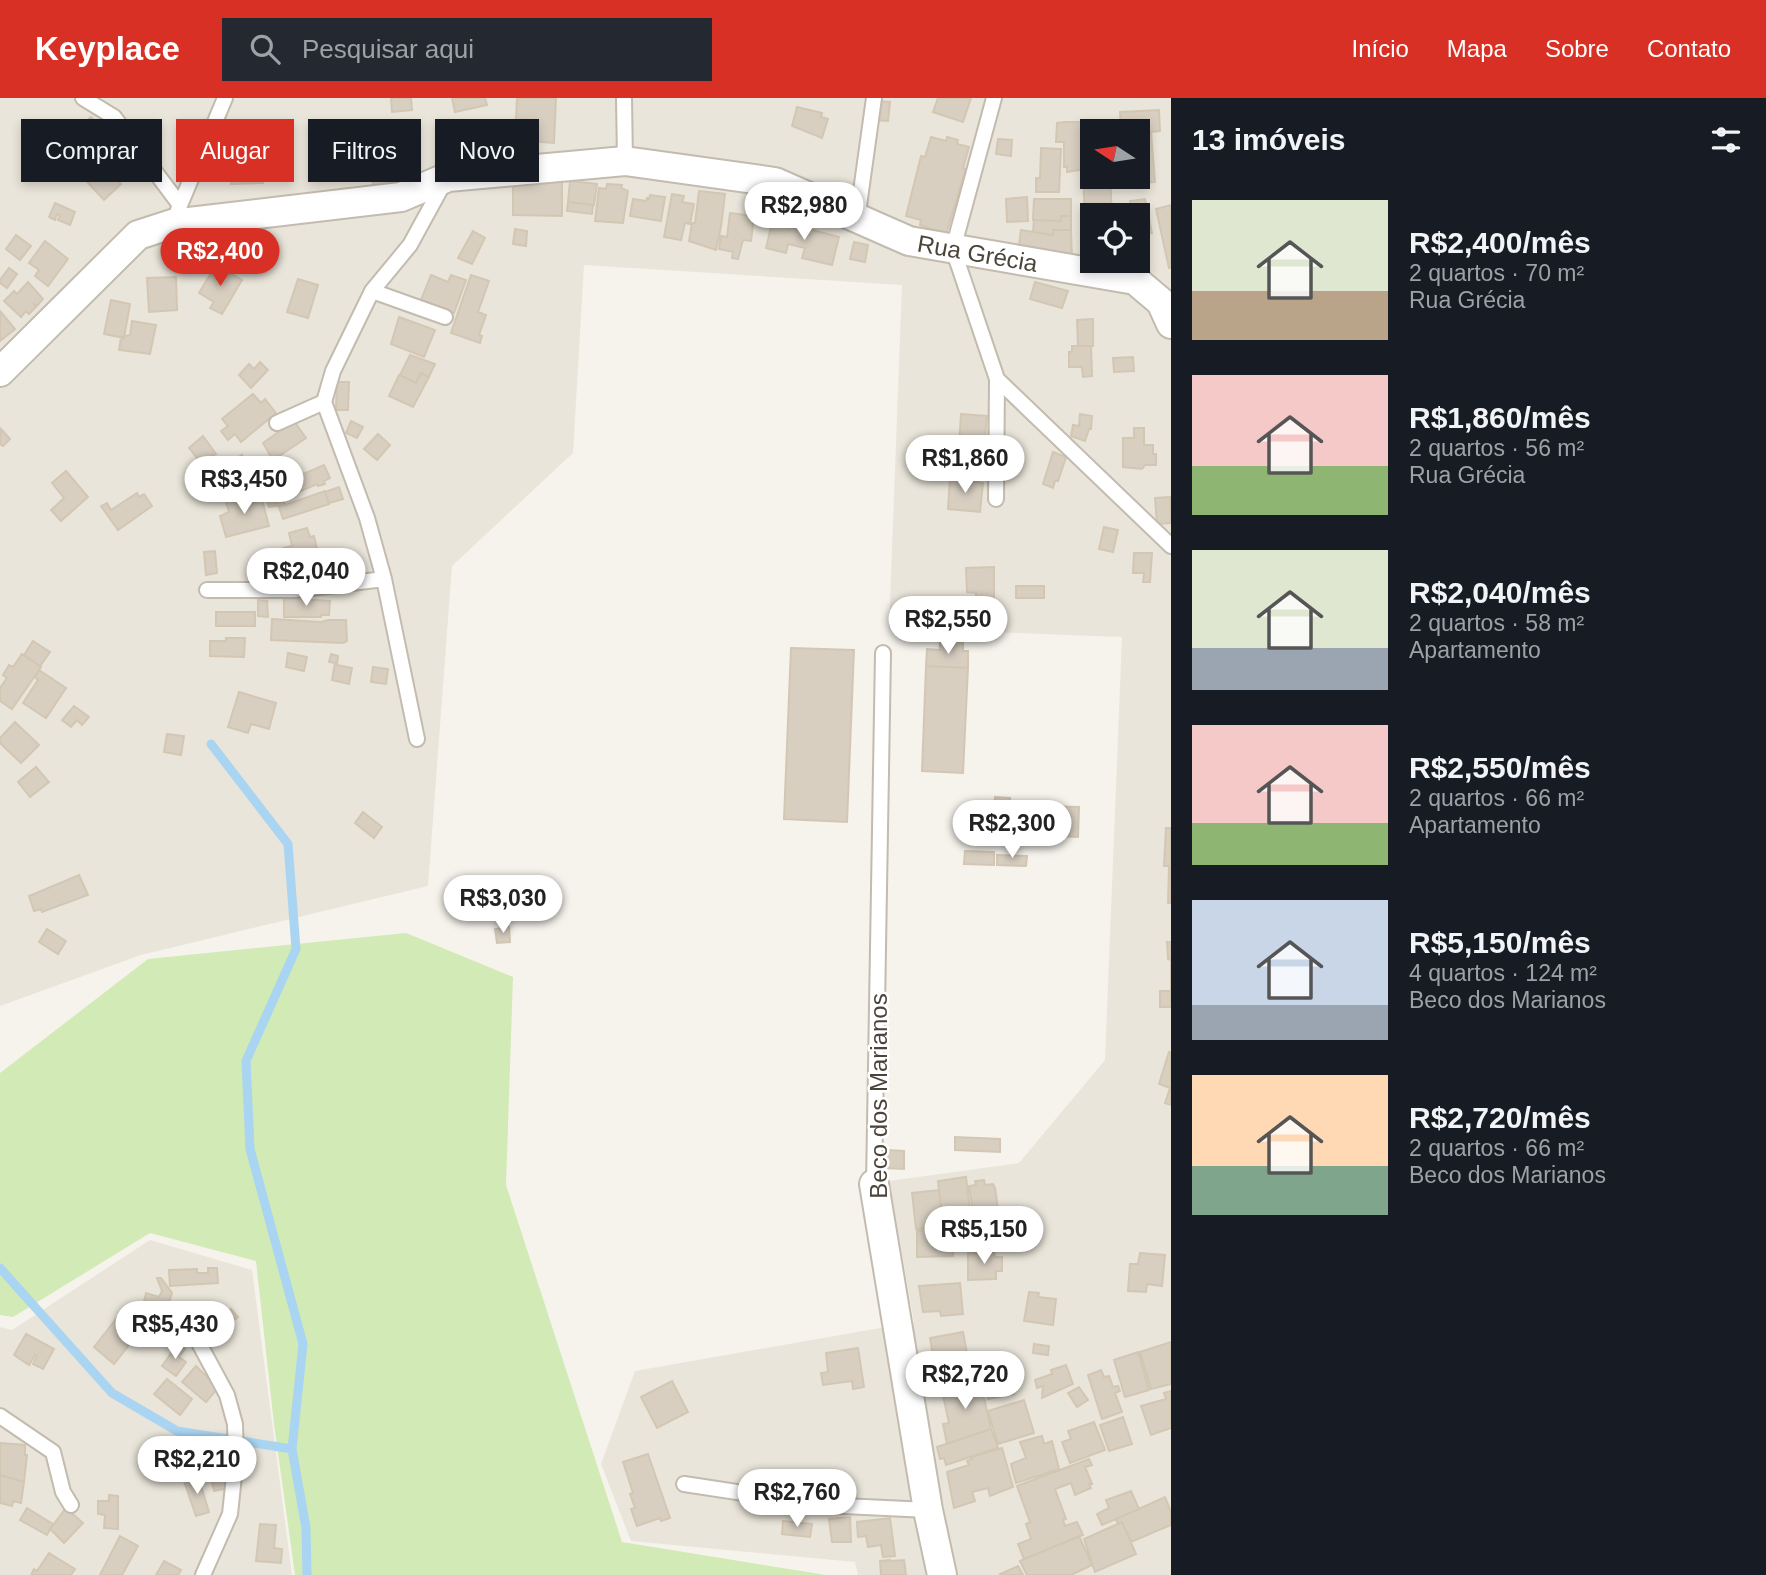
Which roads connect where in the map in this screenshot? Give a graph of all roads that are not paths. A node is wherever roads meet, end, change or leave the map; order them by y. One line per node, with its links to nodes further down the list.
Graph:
1 (83, 98): 10 (lane)
2 (225, 98): 10 (lane)
3 (624, 98): 6 (lane)
4 (874, 98): 11 (lane)
5 (994, 98): 12 (lane)
6 (625, 161): 7 (street, Rua Grécia); 11 (street, Rua Grécia)
7 (539, 169)
8 (436, 182): 10 (street, Rua Grécia)
9 (445, 182): 13 (lane)
10 (176, 214): 16 (street, Rua Grécia)
11 (858, 220): 12 (street, Rua Grécia)
12 (953, 249): 15 (street, Rua Grécia); 17 (lane)
13 (373, 291): 14 (lane); 18 (lane)
14 (445, 317)
15 (1171, 324)
16 (0, 372)
17 (998, 379): 20 (lane); 21 (lane)
18 (324, 402): 19 (lane); 22 (lane)
19 (276, 423)
20 (996, 499)
21 (1171, 547)
22 (384, 579): 23 (lane); 25 (lane)
23 (207, 590)
24 (883, 653): 26 (lane, Beco dos Marianos)
25 (417, 739)
26 (874, 1184): 31 (street, Beco dos Marianos)
27 (186, 1320): 32 (lane)
28 (0, 1416): 30 (lane)
29 (684, 1484): 31 (lane)
30 (71, 1505)
31 (929, 1510): 33 (street, Beco dos Marianos)
32 (203, 1575)
33 (942, 1575)

